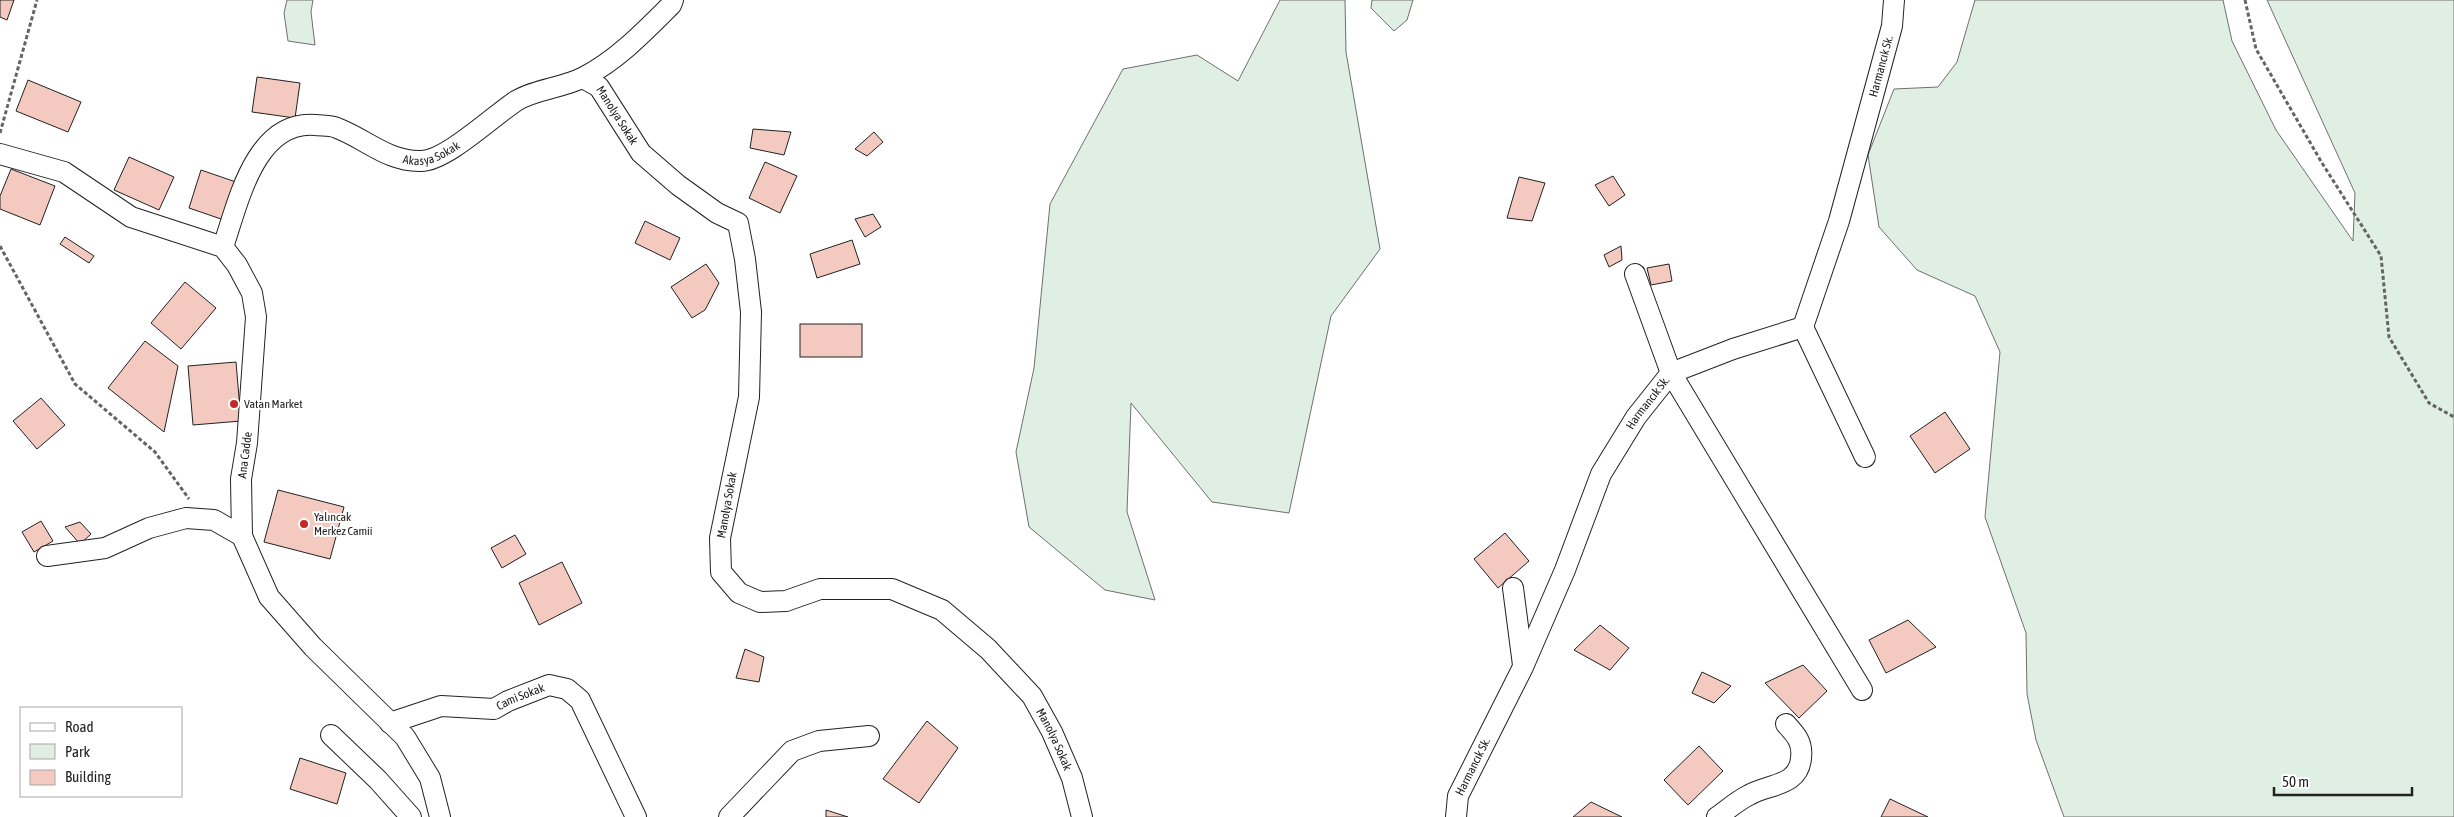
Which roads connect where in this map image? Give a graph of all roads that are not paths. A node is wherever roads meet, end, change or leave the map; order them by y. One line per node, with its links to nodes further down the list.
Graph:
1 (673, 0): 3 (street, Akasya Sokak)
2 (1894, 0): 7 (street, Harmancık Sk.)
3 (583, 78): 5 (street, Akasya Sokak); 23 (street, Manolya Sokak)
4 (0, 154): 5 (street)
5 (223, 247): 10 (street, Ana Cadde)
6 (1636, 274): 8 (street)
7 (1803, 327): 8 (street, Harmancık Sk.); 9 (street)
8 (1672, 373): 13 (street, Harmancık Sk.); 14 (street)
9 (1865, 457)
10 (242, 536): 11 (street); 15 (street, Ana Cadde)
11 (47, 556)
12 (1513, 588): 13 (street)
13 (1523, 667): 24 (street, Harmancık Sk.)
14 (1862, 690)
15 (390, 723): 20 (street, Ana Cadde); 21 (street, Cami Sokak)
16 (1786, 724): 25 (street)
17 (331, 735): 19 (street)
18 (869, 736): 22 (street)
19 (411, 817)
20 (440, 817)
21 (636, 817)
22 (729, 817)
23 (1082, 817)
24 (1456, 817)
25 (1717, 817)

